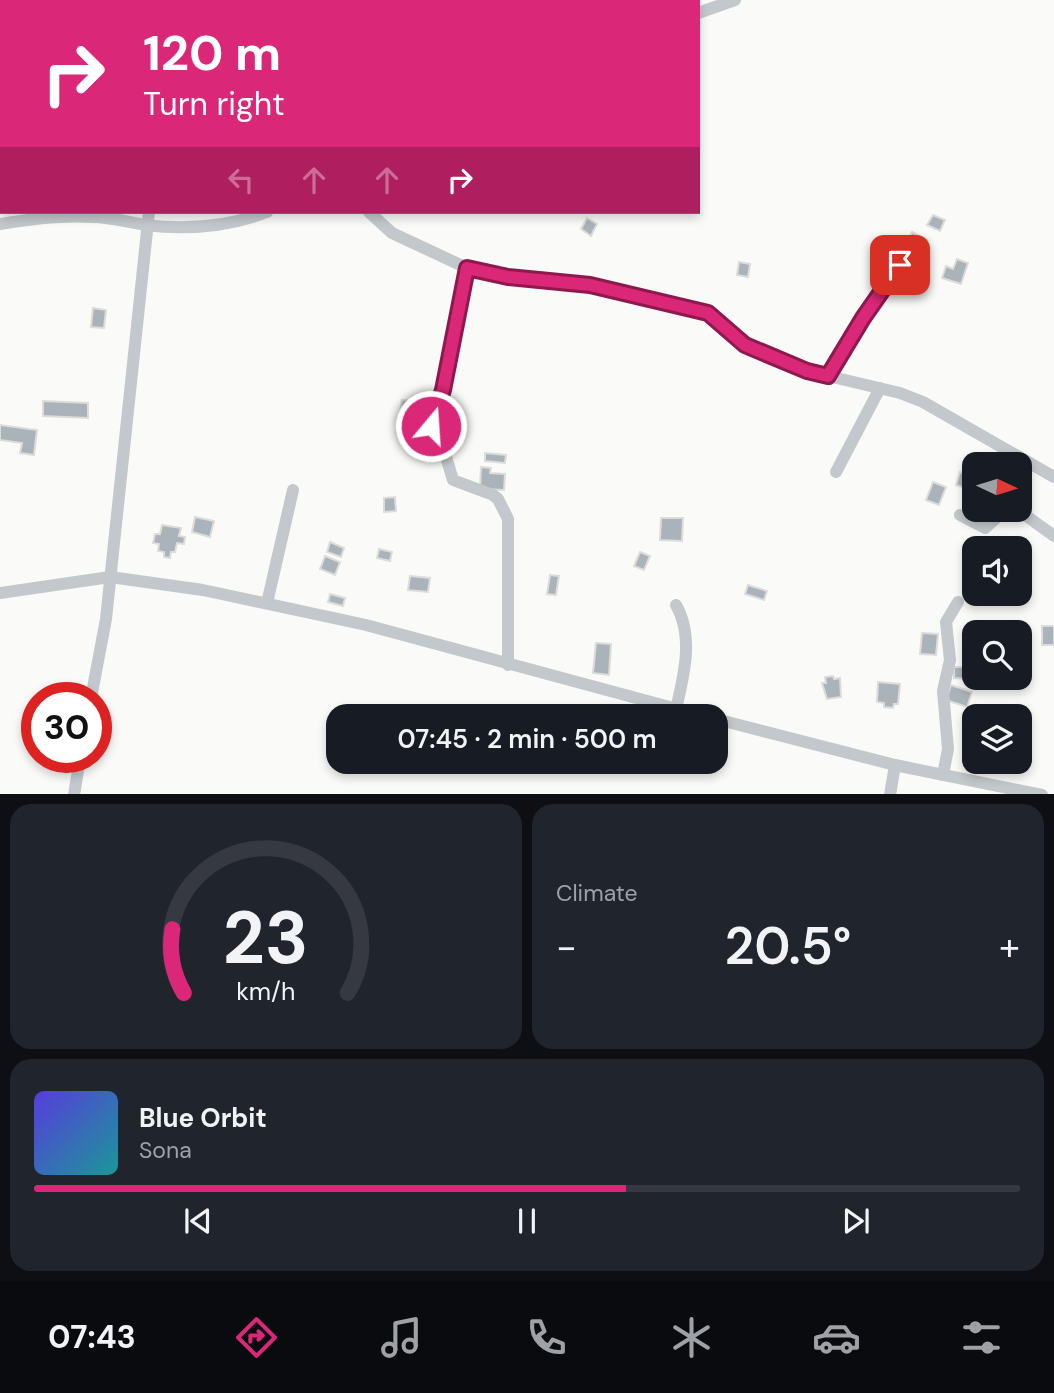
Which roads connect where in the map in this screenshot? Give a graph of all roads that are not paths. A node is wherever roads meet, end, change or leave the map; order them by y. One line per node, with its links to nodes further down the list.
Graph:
1 (735, 0): 2 (street)
2 (700, 12)
3 (260, 214): 5 (street)
4 (371, 214): 8 (street)
5 (149, 218): 6 (street); 16 (street)
6 (0, 224)
7 (900, 265): 9 (street)
8 (467, 268): 9 (street); 21 (street)
9 (828, 376): 10 (street)
10 (880, 388): 11 (street); 12 (street)
11 (836, 472)
12 (1054, 477)
13 (293, 490): 19 (street)
14 (960, 515): 15 (street)
15 (1054, 536)
16 (110, 577): 17 (street); 19 (street); 22 (street)
17 (0, 593)
18 (958, 602): 28 (street)
19 (267, 603): 21 (street)
20 (676, 605): 24 (street)
21 (508, 665): 23 (street)
22 (94, 682)
23 (657, 704)
24 (677, 704)
25 (728, 722): 26 (street)
26 (895, 765): 28 (street); 30 (street)
27 (78, 773): 29 (street)
28 (943, 775): 31 (street)
29 (74, 794)
30 (890, 794)
31 (1042, 794)

